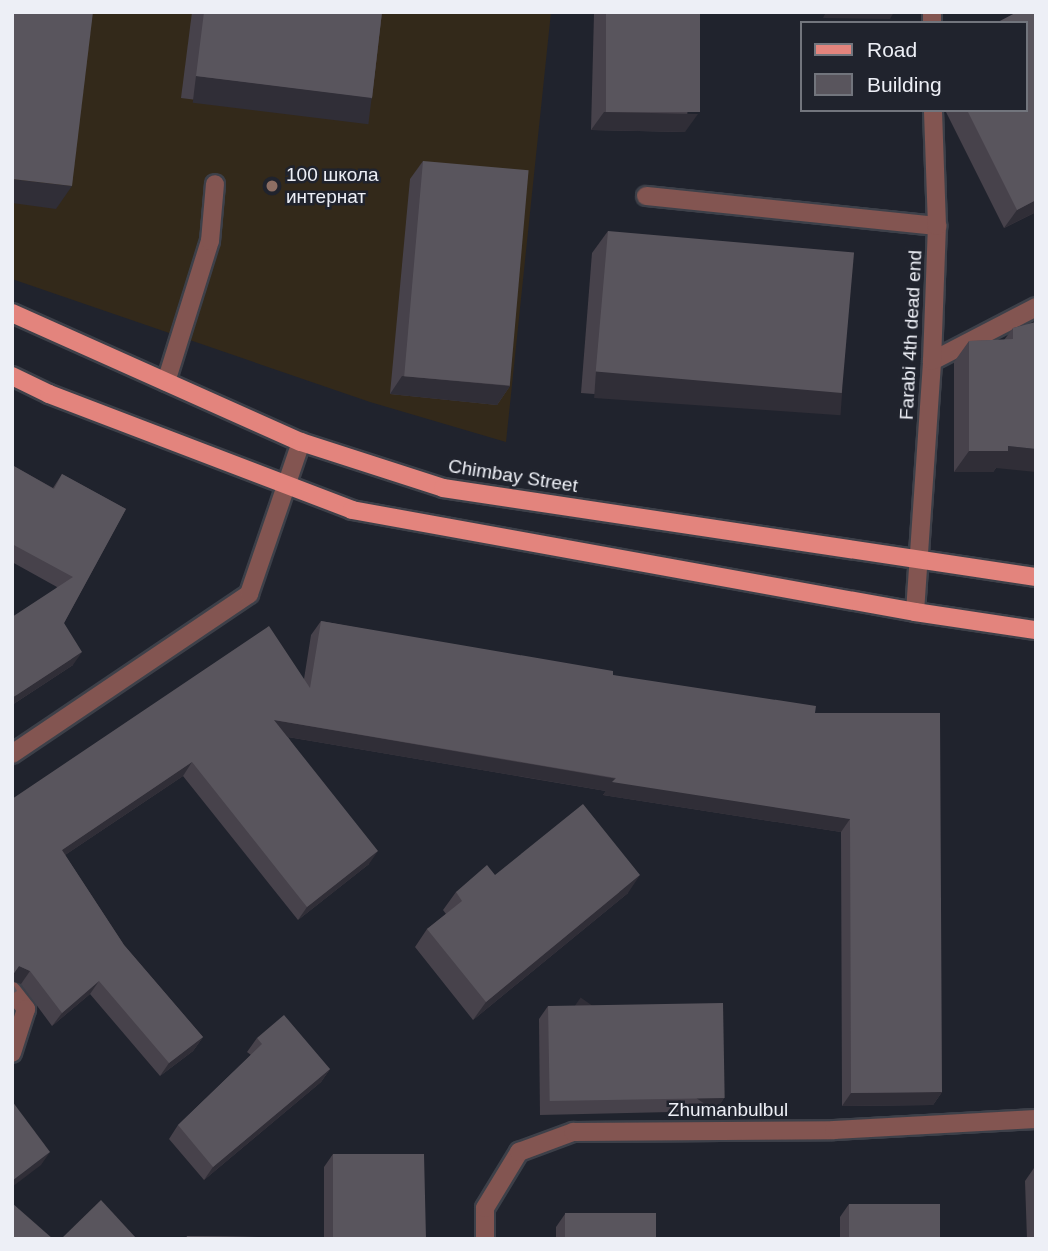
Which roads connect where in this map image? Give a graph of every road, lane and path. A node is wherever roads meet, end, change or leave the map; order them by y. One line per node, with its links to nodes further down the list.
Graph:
1 (933, 112): 4 (street, Farabi 4th dead end)
2 (215, 184): 9 (street)
3 (646, 196): 4 (street)
4 (937, 226): 7 (street, Farabi 4th dead end)
5 (1036, 307): 7 (street)
6 (12, 313): 9 (main road, Chimbay Street)
7 (932, 361): 12 (street, Farabi 4th dead end)
8 (12, 376): 11 (main road)
9 (166, 382): 10 (main road, Chimbay Street)
10 (301, 442): 11 (street); 12 (main road, Chimbay Street)
11 (287, 486): 14 (main road); 16 (street)
12 (921, 561): 13 (main road, Chimbay Street); 14 (street, Farabi 4th dead end)
13 (1036, 577)
14 (915, 612): 15 (main road)
15 (1036, 630)
16 (12, 754)
17 (12, 991): 18 (street)
18 (12, 1052)
19 (1036, 1119): 20 (street, Zhumanbulbul)
20 (485, 1239)

